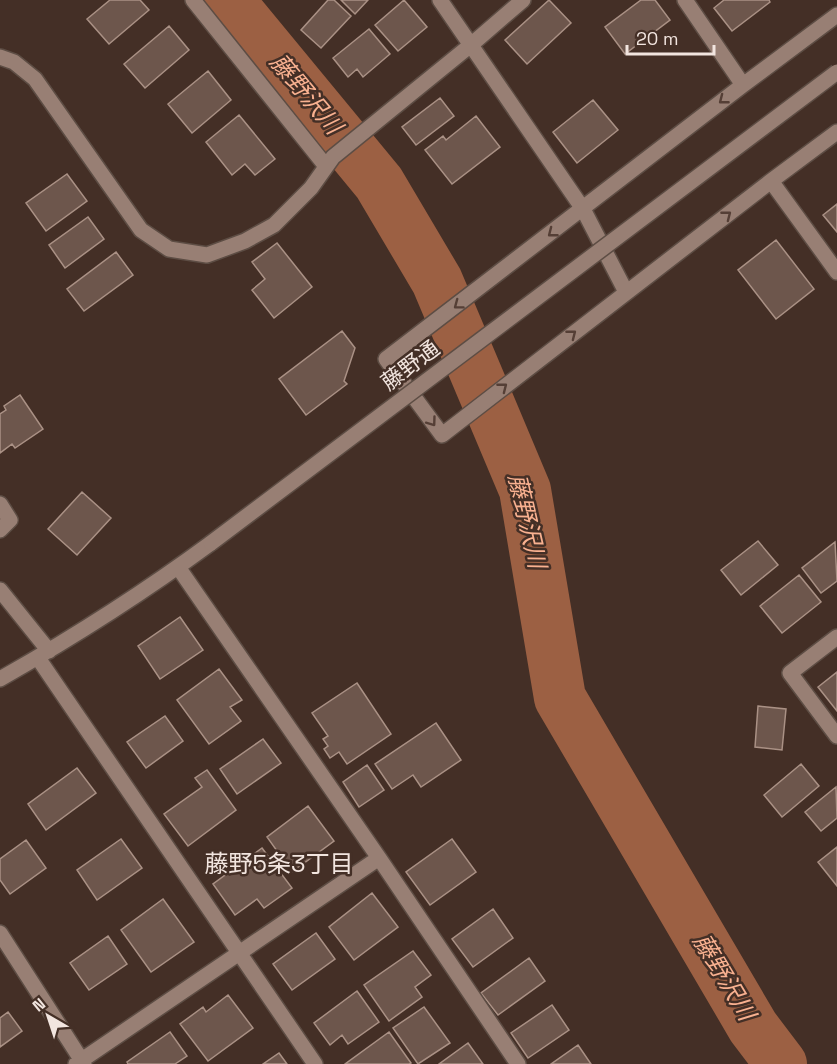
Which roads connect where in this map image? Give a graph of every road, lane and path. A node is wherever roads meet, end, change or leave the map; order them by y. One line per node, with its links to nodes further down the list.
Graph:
1 (193, 0): 11 (street)
2 (440, 0): 6 (street)
3 (523, 0): 6 (street)
4 (685, 0): 9 (street)
5 (837, 15): 9 (street)
6 (472, 44): 11 (street); 13 (street)
7 (0, 57): 11 (street)
8 (837, 72): 18 (street, 藤野通, bridge)
9 (743, 85): 13 (street, one-way to 13)
10 (837, 132): 12 (street)
11 (329, 161)
12 (771, 181): 14 (street); 15 (street, one-way to 12)
13 (583, 209): 15 (street); 15 (street, one-way to 15)
14 (837, 272)
15 (626, 292)
16 (0, 504): 17 (street)
17 (0, 530)
18 (178, 567): 21 (street, 藤野通); 24 (street)
19 (0, 590): 21 (street)
20 (837, 637): 23 (street)
21 (43, 654): 22 (street, 藤野通); 26 (street)
22 (0, 679)
23 (837, 736)
24 (379, 858): 26 (street); 29 (street)
25 (0, 933): 27 (street)
26 (240, 952): 27 (street); 28 (street)
27 (80, 1063)
28 (315, 1064)
29 (518, 1064)

